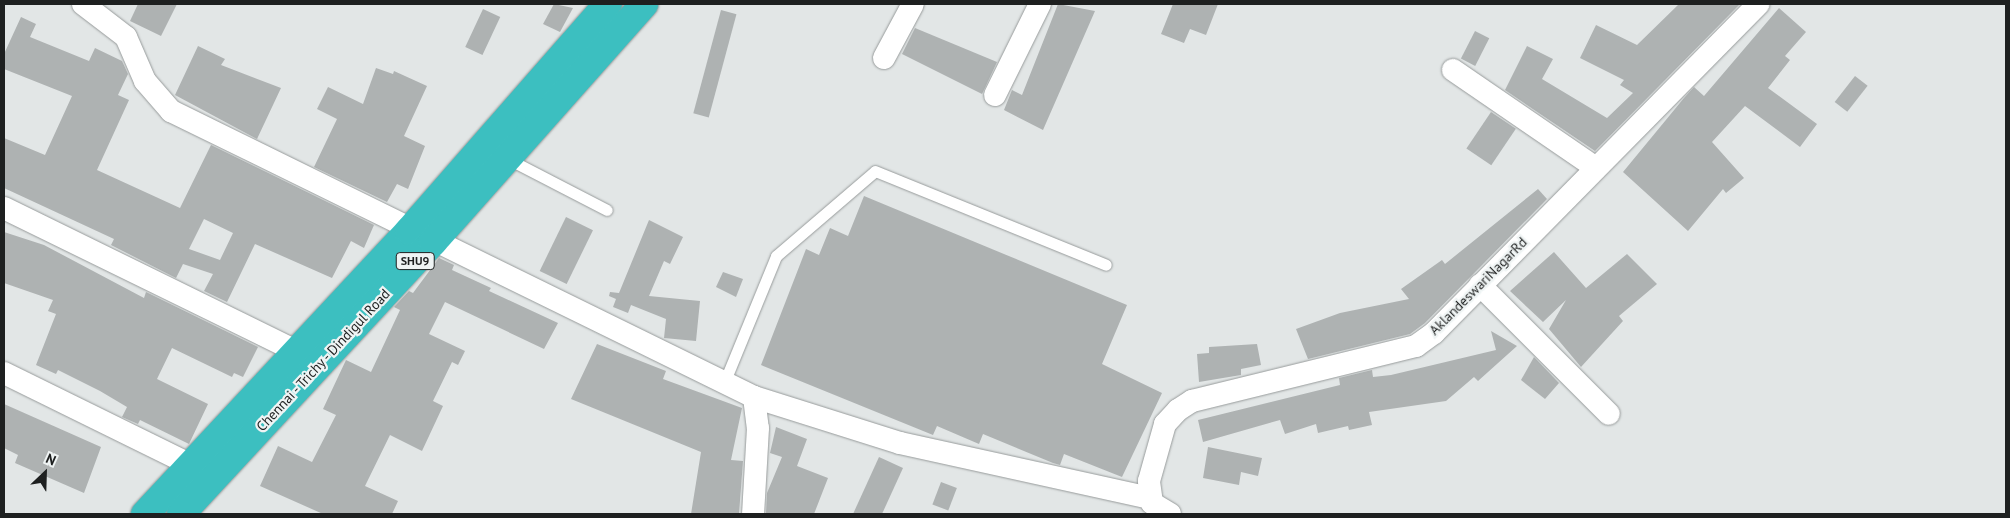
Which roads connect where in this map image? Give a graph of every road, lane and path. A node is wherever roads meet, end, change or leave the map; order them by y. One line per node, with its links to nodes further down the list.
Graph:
1 (83, 4): 14 (street)
2 (608, 4): 14 (highway, Chennai - Trichy - Dindigul Road)
3 (913, 4): 7 (street)
4 (1040, 4): 9 (street)
5 (1758, 4): 11 (street, AklandeswariNagarRd)
6 (638, 5): 10 (highway, Chennai - Trichy - Dindigul Road / SHU9)
7 (884, 58)
8 (1453, 70): 11 (street)
9 (995, 95)
10 (508, 159): 13 (lane); 14 (highway, Chennai - Trichy - Dindigul Road / SHU9)
11 (1596, 168): 16 (street, AklandeswariNagarRd)
12 (4, 208): 17 (street)
13 (607, 210)
14 (421, 237): 17 (highway, Chennai - Trichy - Dindigul Road); 19 (street); 25 (highway, Chennai - Trichy - Dindigul Road / SHU9)
15 (1106, 265): 19 (lane)
16 (1480, 285): 21 (street); 23 (street, AklandeswariNagarRd)
17 (298, 352): 22 (highway, Chennai - Trichy - Dindigul Road)
18 (4, 373): 22 (street)
19 (724, 383): 20 (street)
20 (754, 397): 23 (street); 26 (street)
21 (1609, 414)
22 (191, 465): 24 (highway, Chennai - Trichy - Dindigul Road)
23 (1150, 498): 27 (street)
24 (146, 514)
25 (181, 514)
26 (753, 514)
27 (1170, 514)

